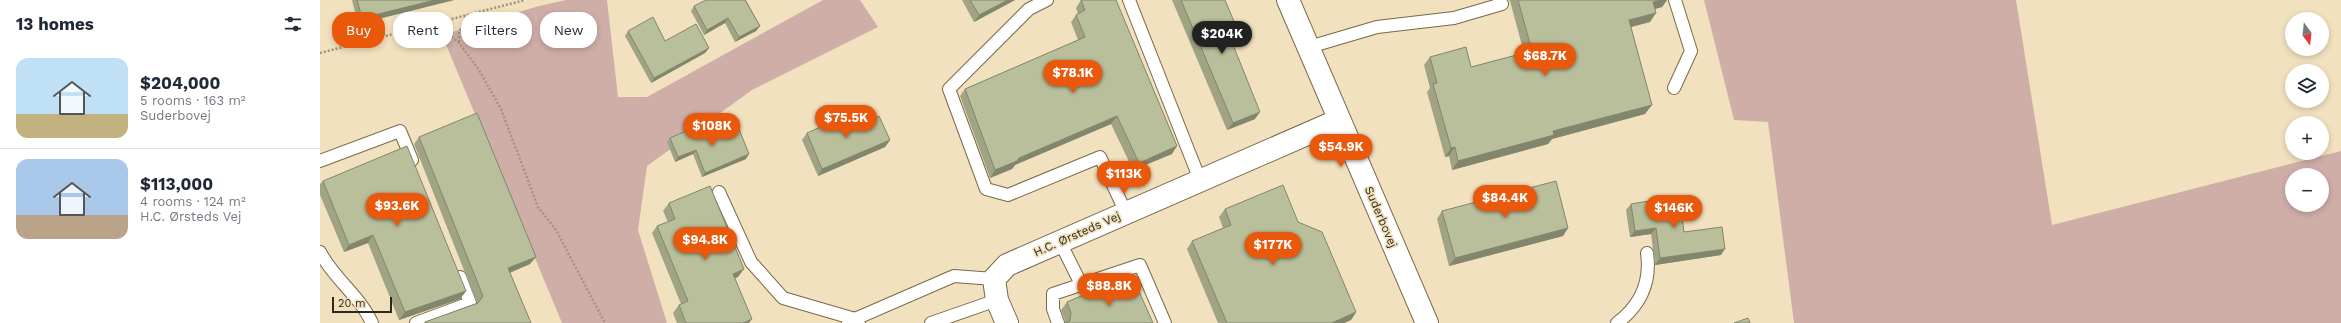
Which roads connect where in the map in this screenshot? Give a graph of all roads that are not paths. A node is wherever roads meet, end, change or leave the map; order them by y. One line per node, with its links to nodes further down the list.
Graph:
1 (1047, 0): 13 (lane)
2 (1128, 0): 11 (lane)
3 (1288, 0): 6 (street, Suderbovej)
4 (1675, 0): 7 (lane)
5 (1502, 4): 6 (lane)
6 (1309, 48): 8 (street, Suderbovej)
7 (1674, 88)
8 (1339, 120): 11 (street, H.C. Ørsteds Vej); 27 (street, Suderbovej)
9 (320, 162): 10 (lane)
10 (417, 174)
11 (1200, 180): 13 (street, H.C. Ørsteds Vej)
12 (719, 192): 20 (lane)
13 (1126, 213): 14 (street, H.C. Ørsteds Vej)
14 (1060, 242): 18 (lane); 19 (street, H.C. Ørsteds Vej)
15 (320, 252): 21 (lane)
16 (1647, 253): 28 (lane)
17 (455, 267): 22 (lane)
18 (1081, 284): 25 (lane); 26 (lane)
19 (995, 289): 20 (lane); 23 (lane); 24 (street)
20 (853, 322)
21 (372, 323)
22 (416, 323)
23 (931, 323)
24 (1007, 323)
25 (1058, 323)
26 (1164, 323)
27 (1427, 323)
28 (1617, 323)

